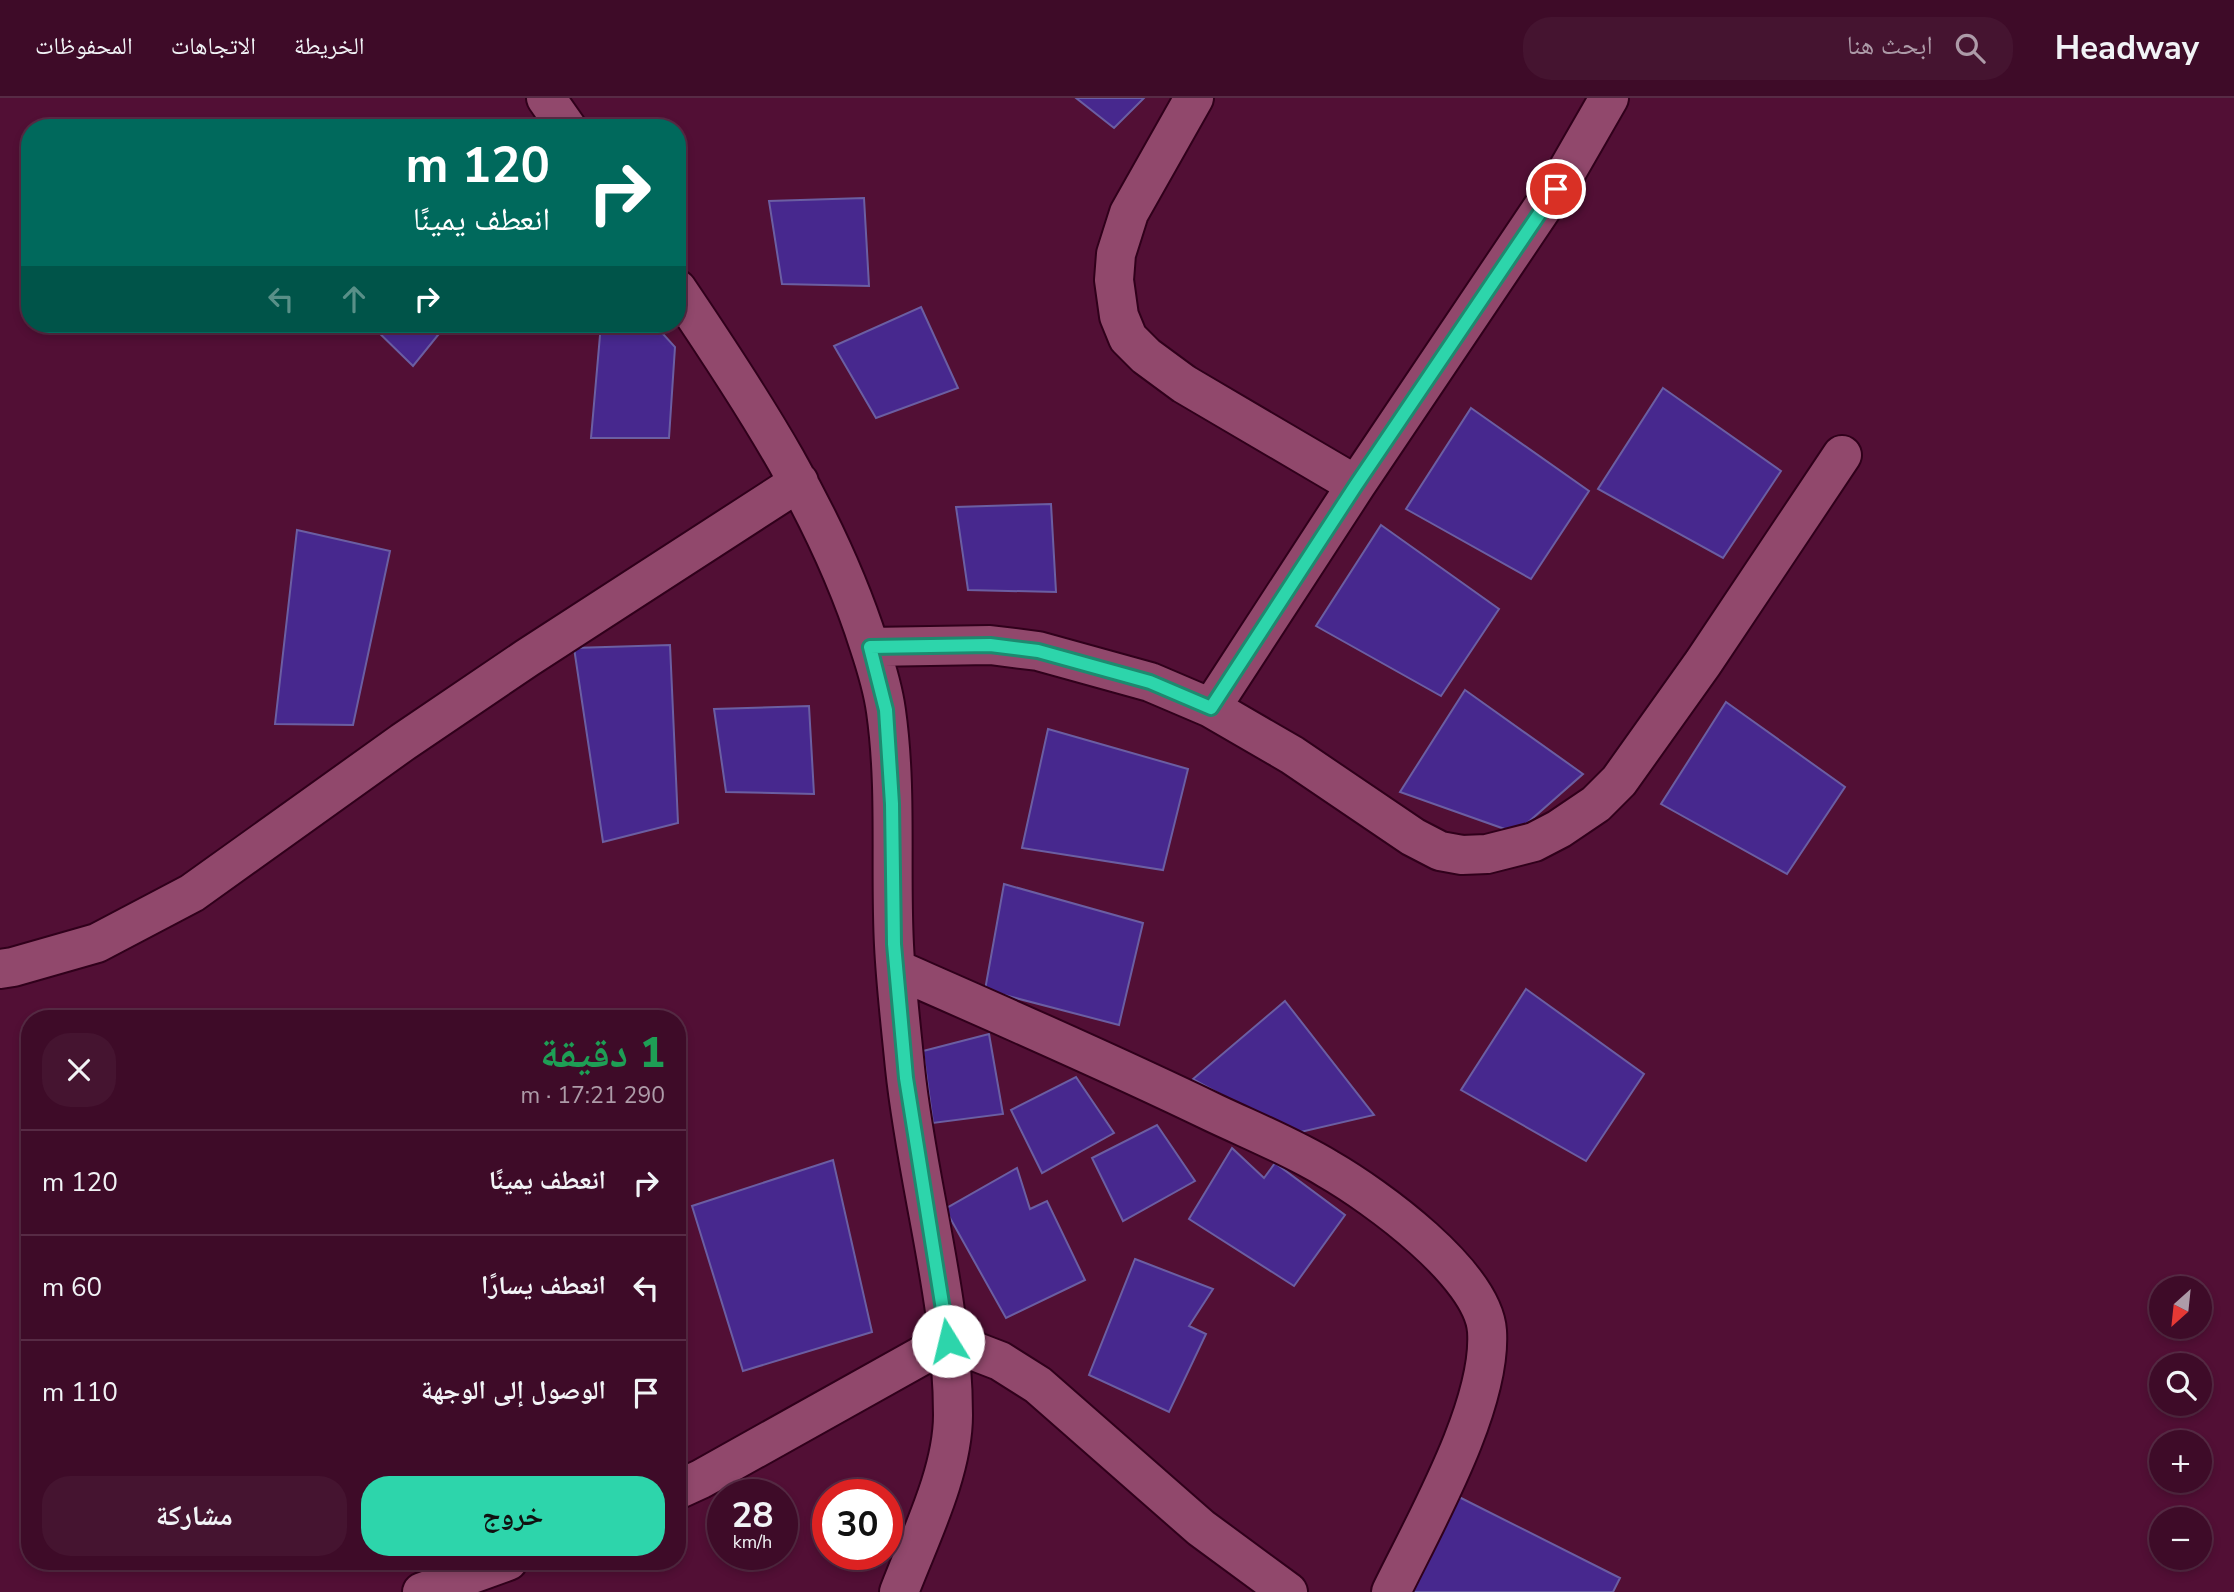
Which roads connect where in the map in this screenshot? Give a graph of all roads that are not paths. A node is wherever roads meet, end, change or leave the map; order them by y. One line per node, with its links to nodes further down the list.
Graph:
1 (546, 98): 4 (street)
2 (1194, 98): 8 (street)
3 (1609, 98): 8 (street)
4 (561, 119)
5 (686, 302): 7 (street)
6 (1842, 455): 10 (street)
7 (799, 482): 9 (street); 11 (street)
8 (1356, 485): 10 (street)
9 (870, 647): 10 (street); 12 (street)
10 (1211, 708)
11 (0, 969)
12 (896, 969): 13 (street); 19 (street)
13 (948, 1341): 14 (street); 17 (street); 18 (street)
14 (686, 1486)
15 (483, 1570): 16 (street)
16 (422, 1592)
17 (899, 1592)
18 (1288, 1592)
19 (1391, 1592)

